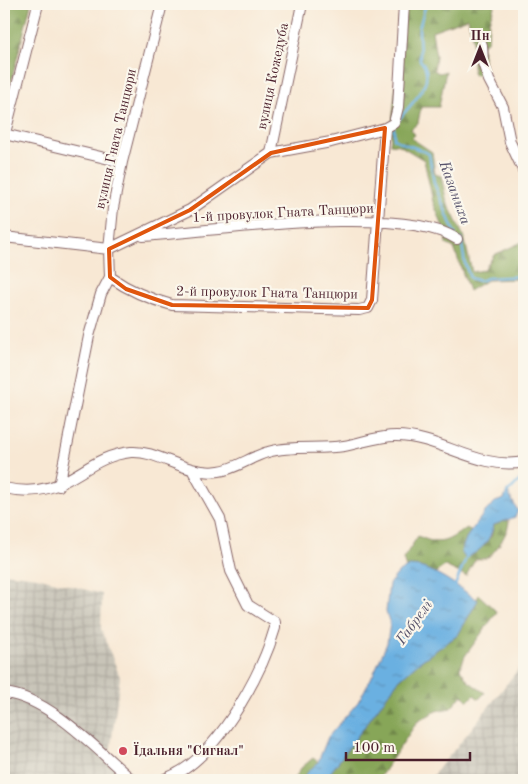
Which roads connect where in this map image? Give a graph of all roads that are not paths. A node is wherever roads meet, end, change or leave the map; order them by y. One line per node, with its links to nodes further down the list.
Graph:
1 (38, 4): 7 (street)
2 (162, 4): 9 (street, вулиця Гната Танцюри)
3 (302, 4): 8 (street, вулиця Кожедуба)
4 (404, 4): 6 (street)
5 (482, 45): 10 (street)
6 (385, 128): 8 (street); 11 (street, 2-й провулок Гната Танцюри)
7 (4, 136): 9 (street)
8 (271, 153): 13 (street)
9 (122, 162): 15 (street, вулиця Гната Танцюри)
10 (524, 172)
11 (376, 221): 13 (street, 1-й провулок Гната Танцюри); 14 (street, 1-й провулок Гната Танцюри); 16 (street, 2-й провулок Гната Танцюри)
12 (4, 237): 15 (street)
13 (137, 237): 15 (street)
14 (457, 239)
15 (109, 249): 16 (street, вулиця Гната Танцюри)
16 (110, 277): 19 (street, вулиця Гната Танцюри)
17 (524, 462): 18 (street)
18 (193, 471): 19 (street); 23 (street)
19 (59, 486): 20 (street)
20 (4, 488)
21 (4, 693): 22 (street)
22 (132, 780)
23 (163, 780)

